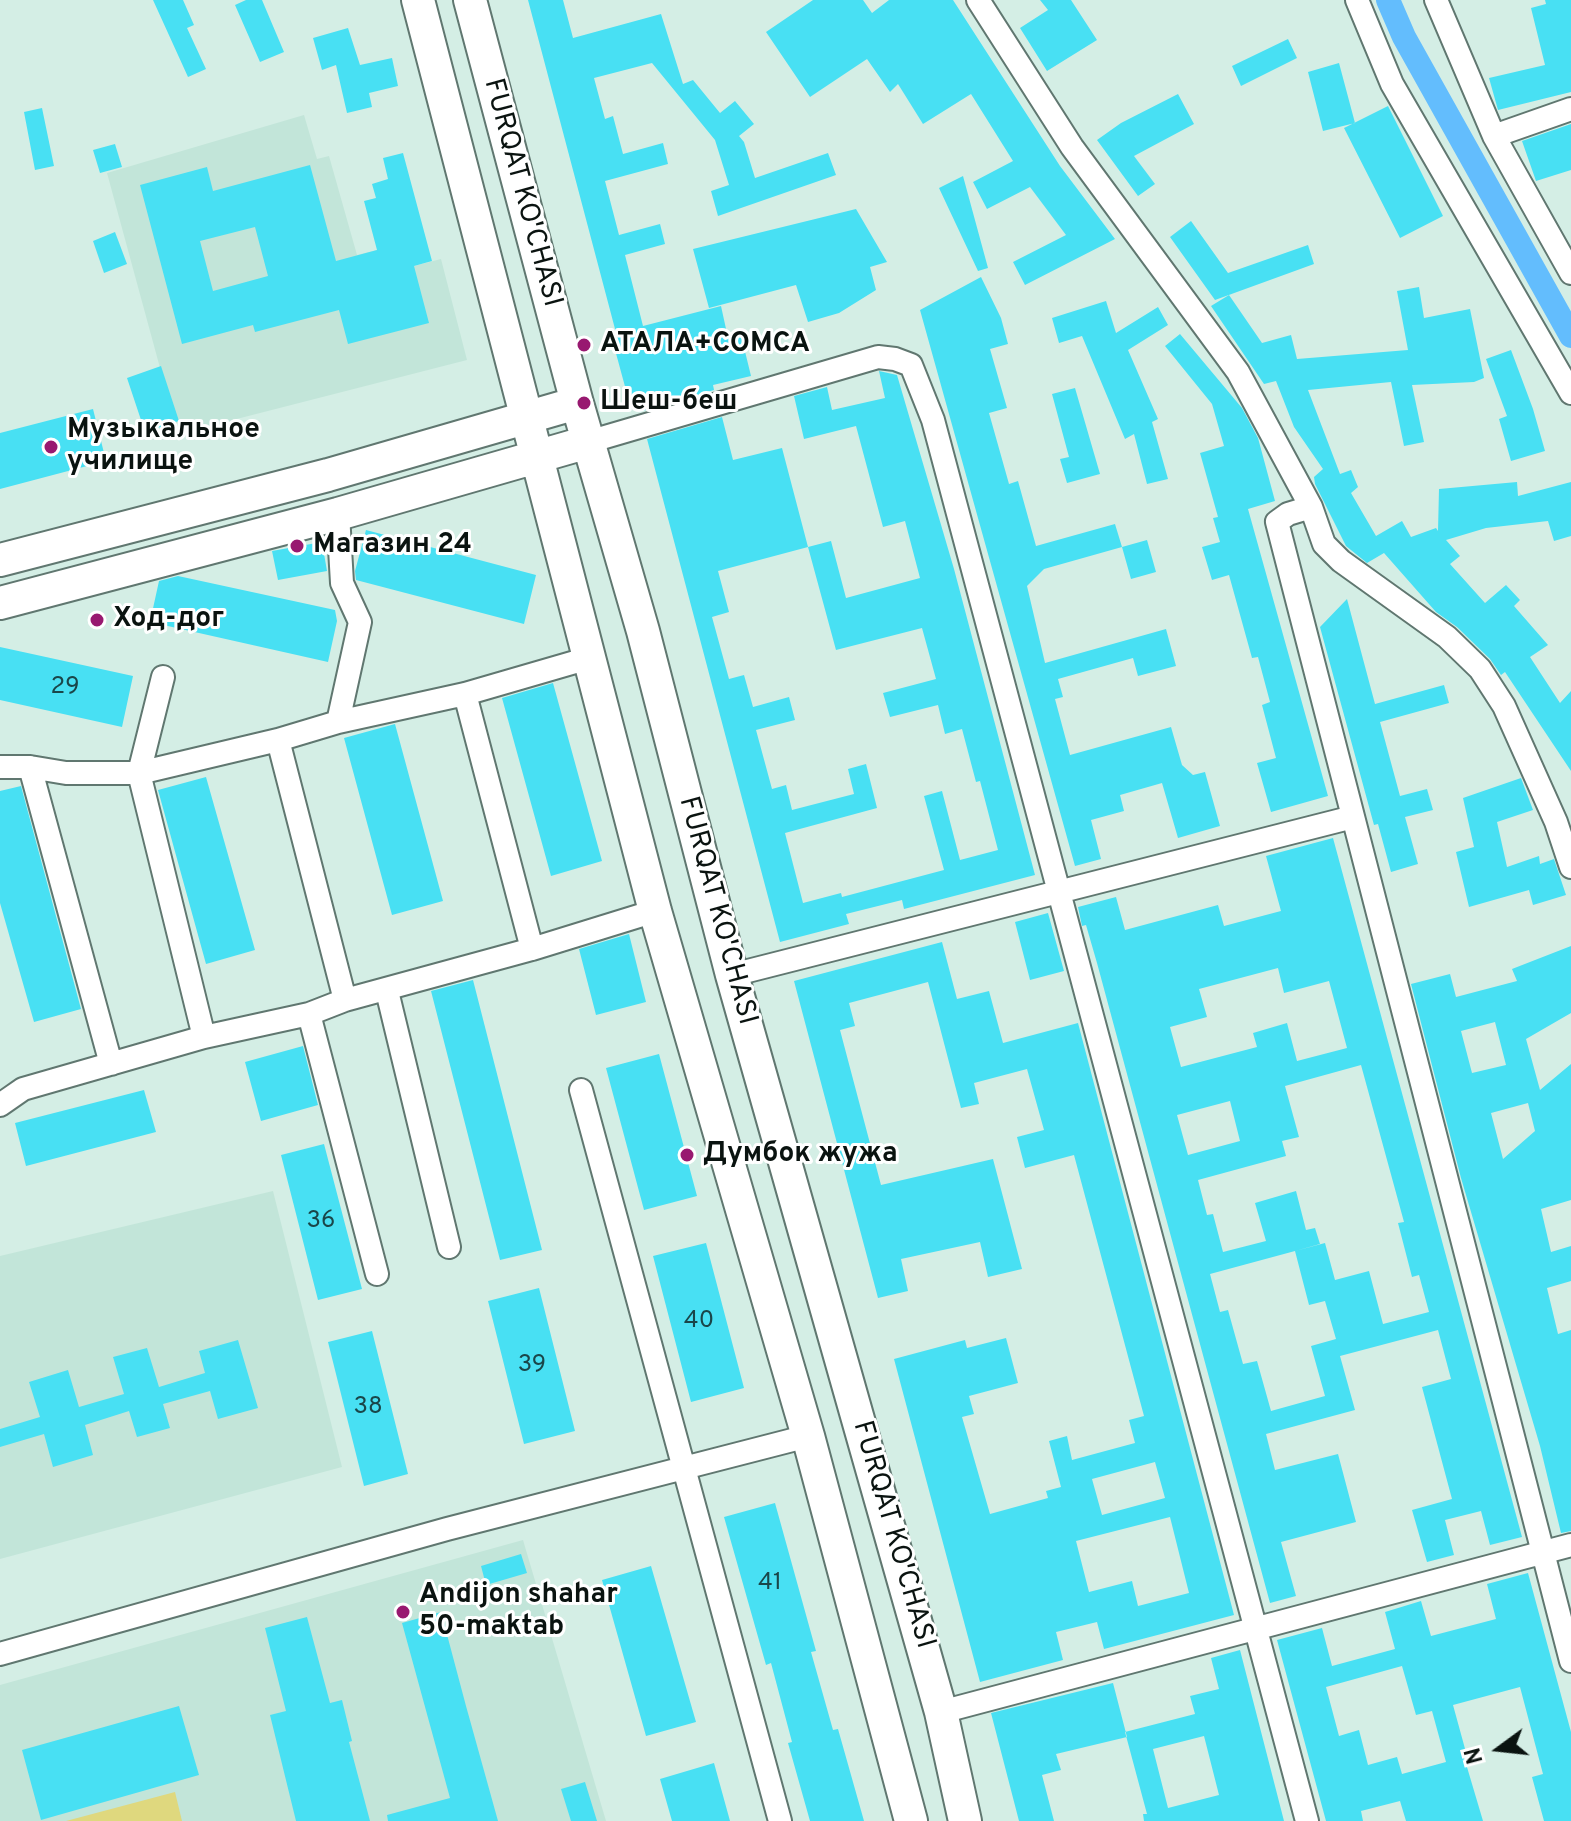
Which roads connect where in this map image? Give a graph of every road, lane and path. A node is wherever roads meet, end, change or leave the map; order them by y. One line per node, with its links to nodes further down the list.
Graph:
1 (418, 0): 11 (main road, FURQAT KO'CHASI)
2 (470, 0): 10 (main road, FURQAT KO'CHASI)
3 (978, 0): 14 (street)
4 (1357, 0): 9 (street)
5 (1436, 0): 7 (street)
6 (1571, 109): 7 (street)
7 (1494, 136): 8 (street)
8 (1571, 273)
9 (1571, 393)
10 (577, 403): 11 (main road); 12 (main road, FURQAT KO'CHASI)
11 (525, 418): 13 (main road, FURQAT KO'CHASI); 16 (main road)
12 (588, 442): 13 (main road); 28 (street); 31 (main road, FURQAT KO'CHASI)
13 (536, 457): 15 (main road); 18 (main road, FURQAT KO'CHASI)
14 (1311, 507): 26 (street); 27 (street)
15 (338, 514): 17 (main road); 21 (street)
16 (0, 560)
17 (0, 603)
18 (589, 658): 20 (street); 29 (main road, FURQAT KO'CHASI)
19 (163, 677): 25 (street)
20 (465, 694): 21 (street); 30 (street)
21 (338, 722): 22 (street)
22 (278, 740): 25 (street); 33 (street)
23 (0, 767): 24 (street)
24 (30, 767): 25 (street); 36 (street)
25 (139, 773): 35 (street)
26 (1353, 817): 28 (street); 44 (street)
27 (1571, 867)
28 (1061, 890): 31 (street); 45 (street)
29 (655, 911): 30 (street); 41 (main road, FURQAT KO'CHASI)
30 (532, 949): 32 (street)
31 (732, 975): 48 (main road, FURQAT KO'CHASI)
32 (387, 991): 33 (street); 39 (street)
33 (345, 1000): 34 (street)
34 (309, 1014): 35 (street); 40 (street)
35 (204, 1037): 36 (street)
36 (111, 1064): 38 (street)
37 (581, 1090): 42 (street)
38 (0, 1105)
39 (449, 1247)
40 (377, 1274)
41 (808, 1436): 42 (street); 50 (main road, FURQAT KO'CHASI)
42 (684, 1467): 46 (street); 49 (street)
43 (1571, 1545): 44 (street)
44 (1542, 1554): 45 (street); 47 (street)
45 (1256, 1627): 48 (street); 52 (street)
46 (0, 1654)
47 (1571, 1661)
48 (941, 1712): 51 (main road, FURQAT KO'CHASI)
49 (780, 1821)
50 (911, 1821)
51 (965, 1821)
52 (1307, 1821)

